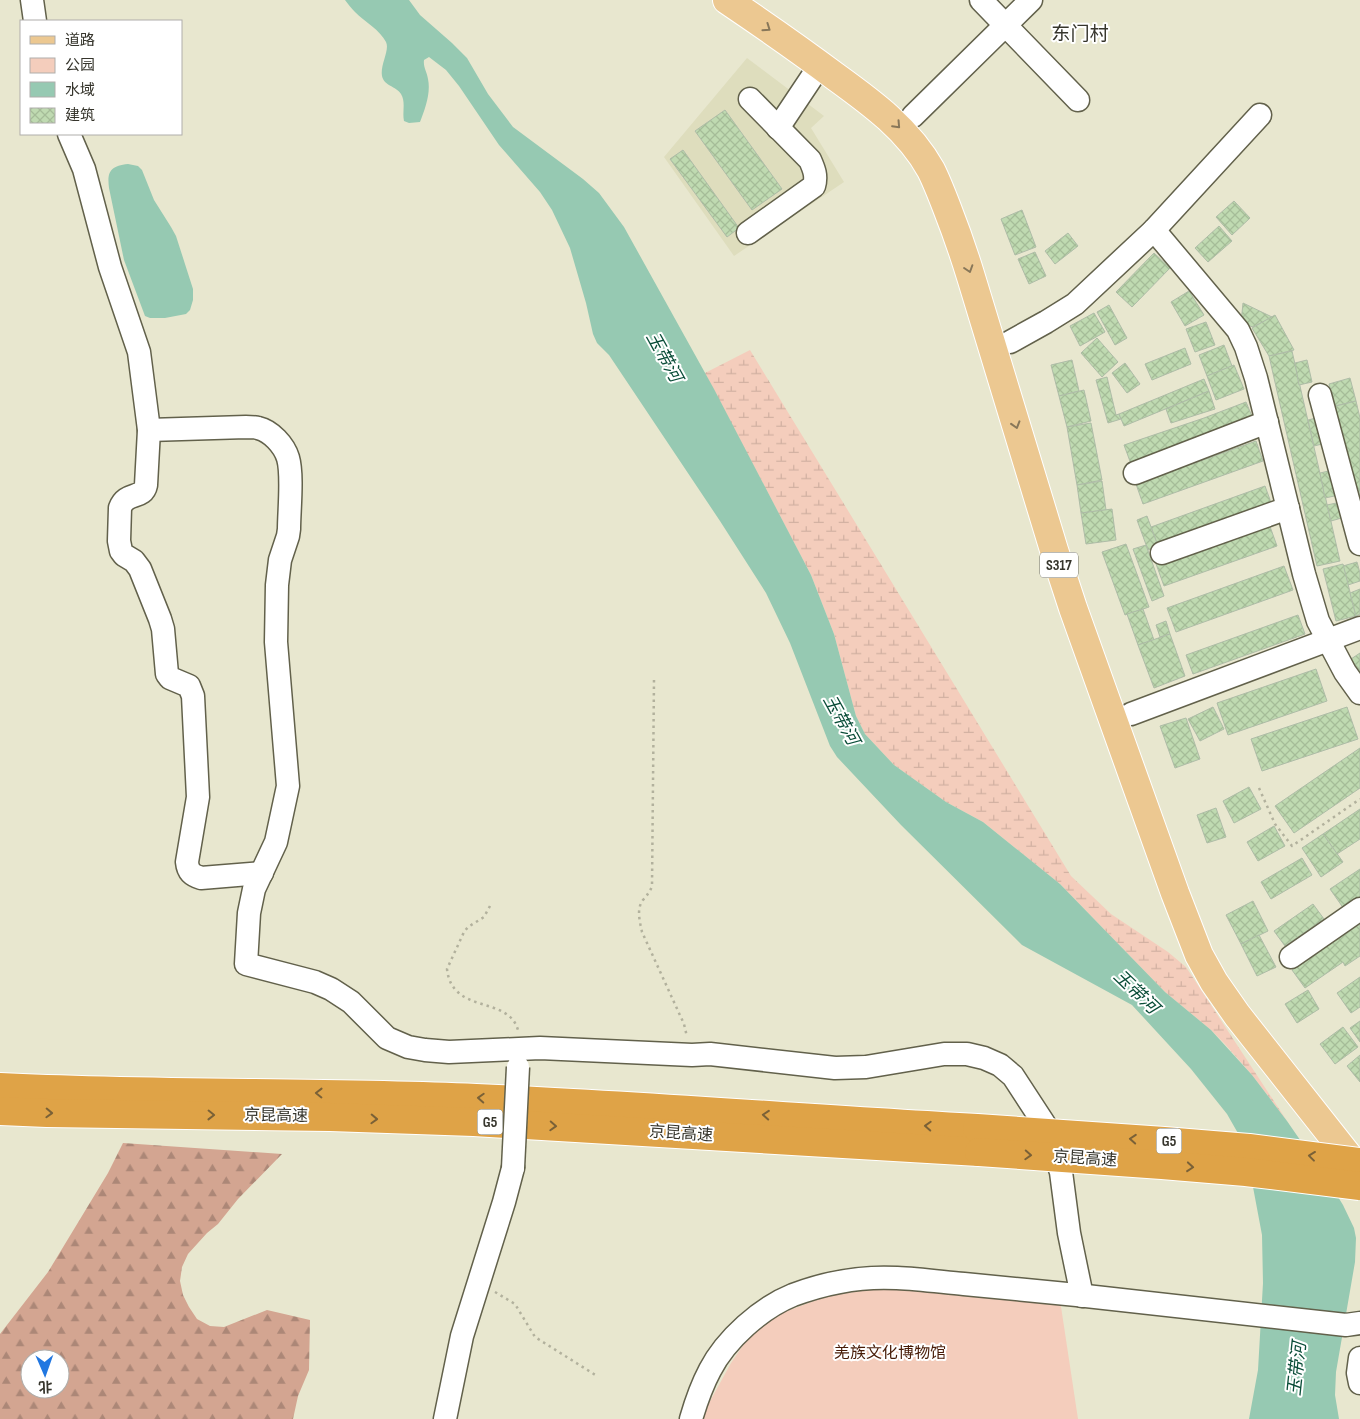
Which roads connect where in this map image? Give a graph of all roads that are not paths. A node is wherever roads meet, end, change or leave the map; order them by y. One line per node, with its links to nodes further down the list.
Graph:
1 (32, 0): 6 (street)
2 (727, 0): 8 (main road, S317, one-way to 8)
3 (759, 0): 12 (main road, S317)
4 (981, 0): 7 (street)
5 (1031, 0): 7 (street)
6 (35, 20)
7 (1005, 25): 10 (street); 12 (street)
8 (820, 65): 13 (street); 38 (main road, S317, one-way to 38)
9 (750, 99): 13 (street)
10 (1078, 100)
11 (1260, 115): 15 (street)
12 (913, 116): 17 (main road, S317)
13 (778, 128): 16 (street)
14 (69, 135): 20 (street)
15 (1154, 230): 17 (street); 19 (street)
16 (748, 233)
17 (1010, 342): 28 (main road, S317)
18 (1320, 395): 23 (street)
19 (1267, 422): 21 (street); 22 (street)
20 (148, 430): 29 (street); 29 (street)
21 (1135, 474)
22 (1288, 508): 24 (street); 26 (street)
23 (1360, 544)
24 (1162, 553)
25 (1360, 628): 26 (street)
26 (1328, 641): 27 (street); 28 (street)
27 (1360, 693)
28 (1131, 714): 36 (main road, S317)
29 (262, 873): 32 (street)
30 (1360, 909): 31 (street)
31 (1291, 958)
32 (519, 1058): 40 (street); 44 (street, bridge)
33 (0, 1087): 35 (highway, 京昆高速 / G5, one-way to 33)
34 (0, 1110): 35 (highway, 京昆高速 / G5, one-way to 35)
35 (978, 1140): 37 (highway, 京昆高速 / G5, one-way to 35, bridge); 39 (highway, 京昆高速 / G5, one-way to 39, bridge)
36 (1360, 1141)
37 (1360, 1162)
38 (1360, 1171)
39 (1352, 1187)
40 (1082, 1296): 41 (street); 45 (street)
41 (1353, 1324)
42 (1360, 1358): 43 (street)
43 (1360, 1383)
44 (445, 1419)
45 (692, 1419)

